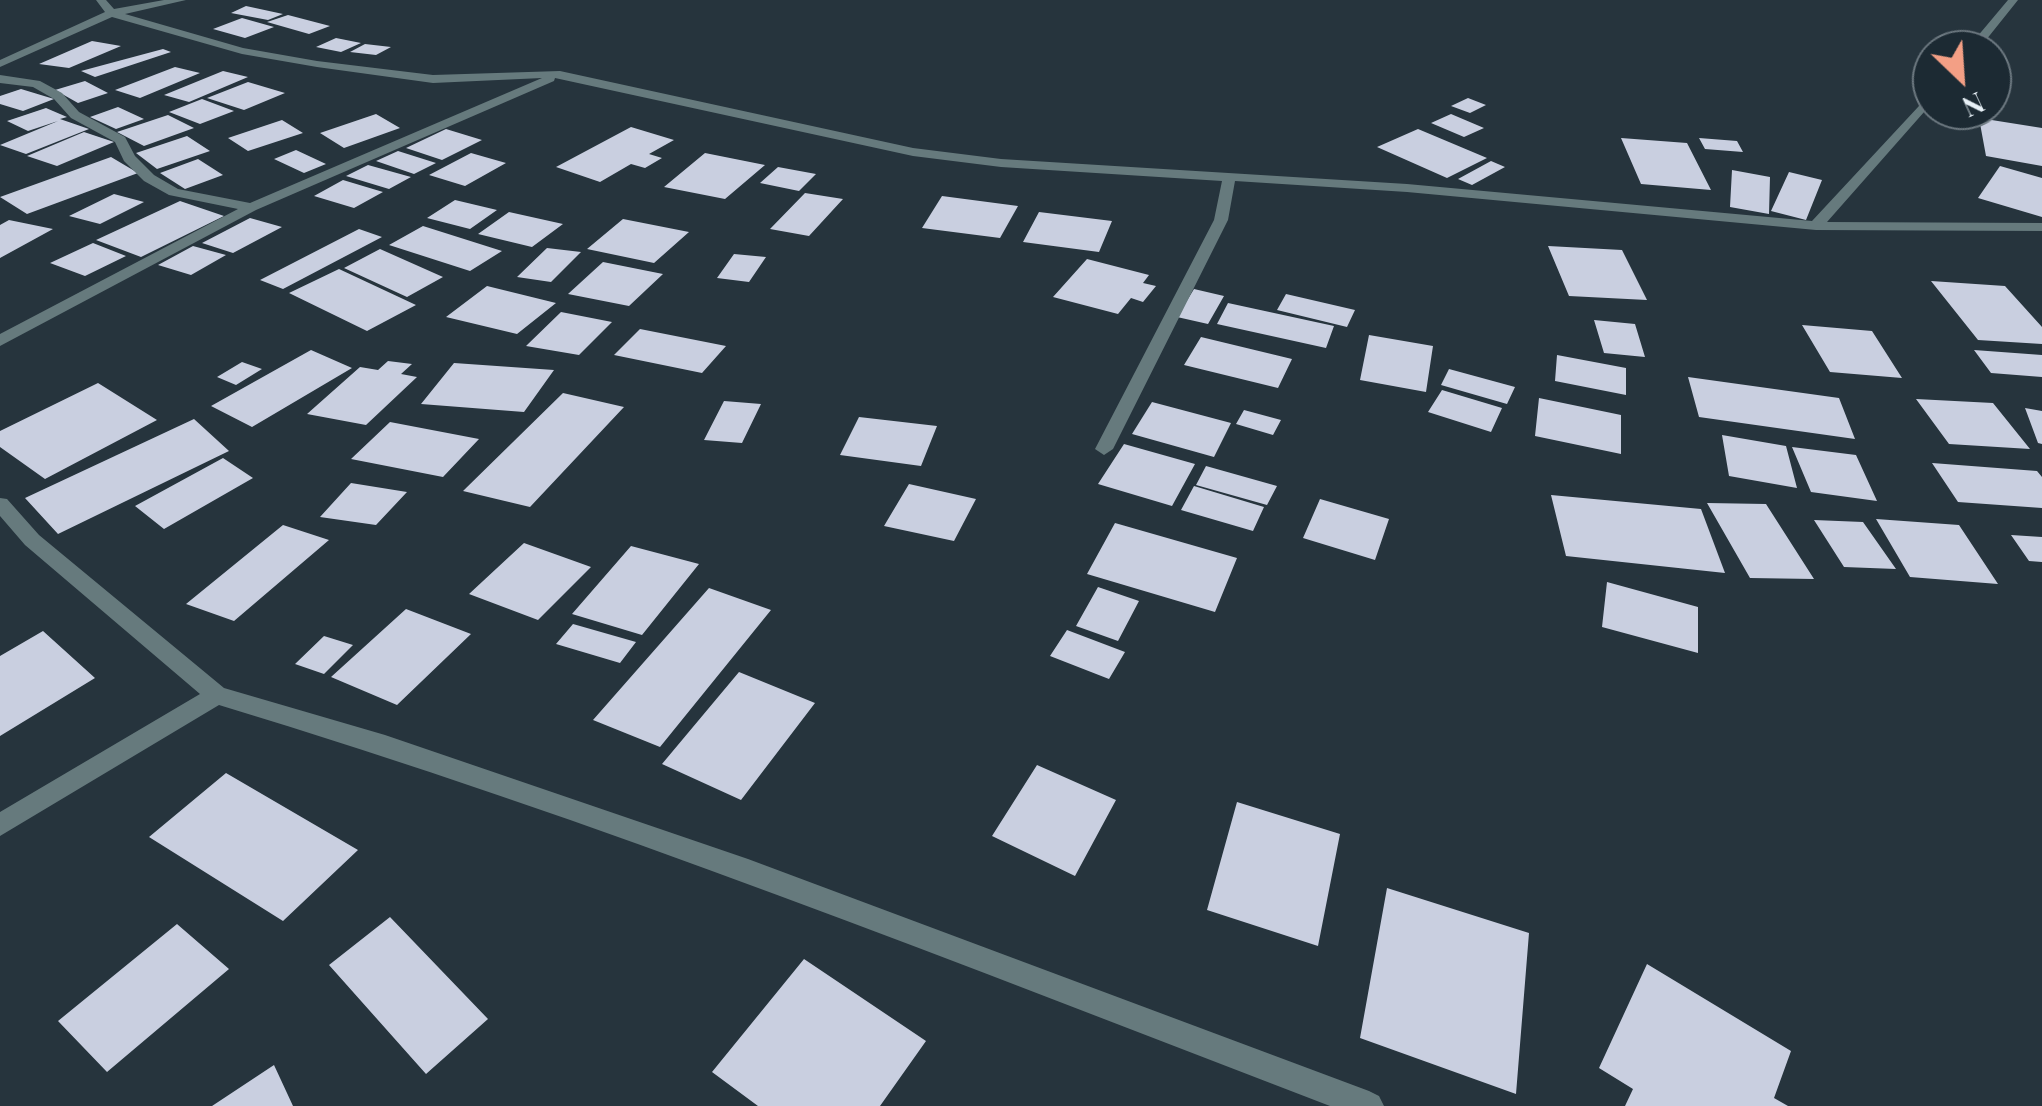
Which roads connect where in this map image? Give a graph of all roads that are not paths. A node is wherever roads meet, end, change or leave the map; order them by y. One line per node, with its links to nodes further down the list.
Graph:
1 (101, 0): 4 (street)
2 (180, 0): 4 (street)
3 (2013, 0): 5 (street)
4 (111, 13): 6 (street); 7 (street)
5 (1988, 30)
6 (0, 64)
7 (560, 74): 10 (street); 11 (street)
8 (0, 79): 11 (street)
9 (1912, 118): 12 (street)
10 (1230, 177): 12 (street); 15 (street)
11 (251, 208): 14 (street)
12 (1816, 226): 13 (street)
13 (2042, 227)
14 (0, 340)
15 (1104, 449)
16 (0, 504): 17 (street)
17 (217, 694): 18 (street); 19 (street)
18 (0, 825)
19 (1369, 1106)

